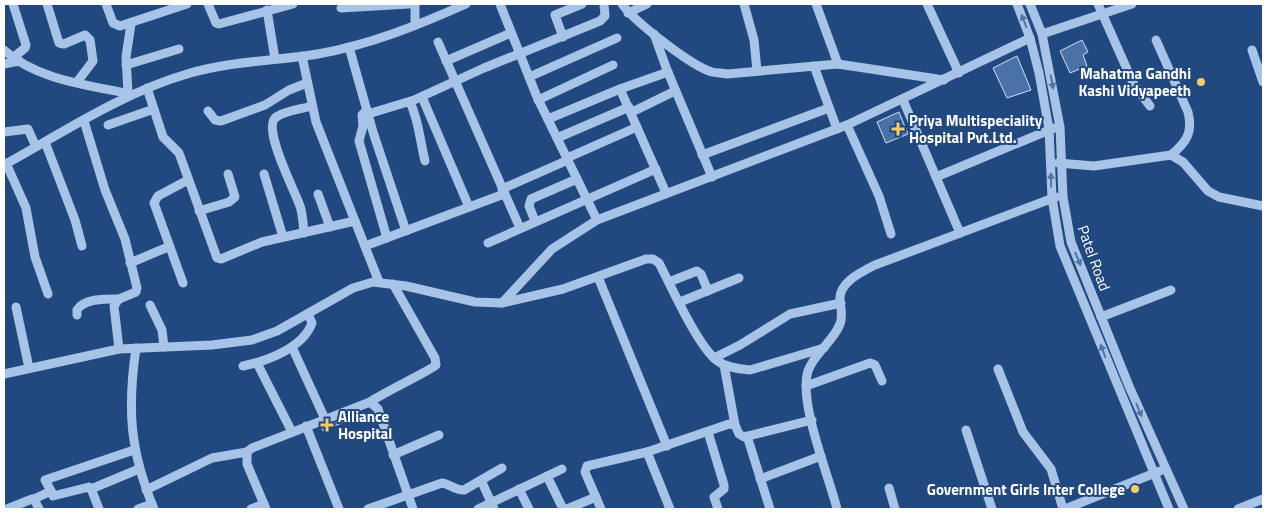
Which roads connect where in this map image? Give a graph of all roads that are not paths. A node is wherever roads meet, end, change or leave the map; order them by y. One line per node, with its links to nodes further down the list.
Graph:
1 (13, 4): 42 (street)
2 (47, 4): 55 (street)
3 (106, 4): 26 (street)
4 (183, 4): 26 (street)
5 (208, 4): 23 (street)
6 (292, 4): 23 (street)
7 (409, 4): 22 (street)
8 (415, 4): 27 (street)
9 (466, 4): 27 (street)
10 (500, 4): 28 (street)
11 (582, 4): 31 (street)
12 (604, 4): 31 (street)
13 (622, 4): 24 (street)
14 (646, 4): 24 (street)
15 (744, 4): 50 (street)
16 (816, 4): 46 (street)
17 (927, 4): 52 (street)
18 (1017, 4): 33 (street, Patel Road, one-way to 18)
19 (1030, 4): 30 (street, Patel Road)
20 (1098, 4): 25 (street)
21 (1132, 4): 25 (street)
22 (341, 8)
23 (267, 10): 43 (street)
24 (628, 13): 29 (street)
25 (1103, 13): 30 (street); 68 (street)
26 (132, 24): 47 (street)
27 (415, 25): 36 (street)
28 (510, 33): 40 (street); 44 (street)
29 (654, 34): 50 (street); 51 (street)
30 (1042, 34): 79 (street, Patel Road, one-way to 79)
31 (563, 37): 40 (street)
32 (617, 38): 53 (street)
33 (1030, 38): 52 (street); 81 (street, Patel Road)
34 (1156, 40): 87 (street)
35 (438, 42): 44 (street)
36 (349, 47): 41 (street); 73 (street)
37 (179, 49): 47 (street)
38 (4, 50): 42 (street)
39 (1252, 50): 58 (street)
40 (519, 55): 53 (street); 57 (street)
41 (302, 56): 43 (street); 56 (street)
42 (17, 59): 45 (street); 55 (street)
43 (275, 59): 59 (street)
44 (446, 61): 57 (street)
45 (4, 64)
46 (838, 64): 49 (street); 54 (street)
47 (126, 65): 62 (street)
48 (614, 65): 64 (street)
49 (814, 66): 50 (street); 69 (street)
50 (757, 70)
51 (668, 72): 60 (street); 61 (street)
52 (960, 73): 54 (street)
53 (529, 78): 64 (street)
54 (944, 80): 65 (street)
55 (77, 82): 62 (street)
56 (307, 82): 67 (street); 72 (street)
57 (455, 82): 63 (street); 100 (street)
58 (1263, 82)
59 (147, 88): 62 (street); 70 (street)
60 (620, 89): 71 (street); 74 (street)
61 (675, 91): 71 (street); 86 (street)
62 (129, 94): 75 (street)
63 (422, 97): 66 (street); 107 (street)
64 (538, 100): 74 (street)
65 (903, 100): 77 (street); 97 (street)
66 (410, 102): 73 (street); 89 (street)
67 (312, 106): 110 (street); 115 (street)
68 (1150, 106)
69 (829, 108): 80 (street); 86 (street)
70 (154, 109): 76 (street); 99 (street)
71 (630, 109): 78 (street); 83 (street)
72 (208, 111)
73 (368, 112): 114 (street); 119 (street)
74 (548, 119): 83 (street)
75 (84, 121): 84 (street); 126 (street)
76 (108, 125)
77 (847, 125): 80 (street); 117 (street)
78 (637, 127): 88 (street); 93 (street)
79 (1060, 127): 81 (street); 92 (street, Patel Road)
80 (837, 129): 96 (street)
81 (1049, 129): 90 (street, Patel Road); 97 (street)
82 (4, 132): 85 (street)
83 (557, 138): 88 (street)
84 (46, 142): 85 (street); 122 (street)
85 (36, 147): 91 (street)
86 (702, 155): 96 (street)
87 (1171, 155): 92 (street); 106 (street)
88 (567, 159): 98 (street); 100 (street)
89 (426, 161)
90 (1051, 162): 92 (street); 105 (street, Patel Road, one-way to 90)
91 (5, 164): 135 (street)
92 (1063, 164): 103 (street, Patel Road)
93 (656, 169): 102 (street); 104 (street)
94 (228, 174): 108 (street)
95 (264, 174): 118 (street)
96 (712, 177): 102 (street)
97 (936, 177): 116 (street)
98 (577, 179): 104 (street); 111 (street)
99 (188, 180): 108 (street); 125 (street)
100 (503, 191): 107 (street); 113 (street)
101 (318, 194): 112 (street)
102 (666, 194): 109 (street)
103 (1063, 197): 105 (street); 120 (street, Patel Road)
104 (586, 198): 109 (street); 111 (street)
105 (1052, 198): 116 (street); 124 (street, Patel Road)
106 (1263, 206)
107 (469, 207): 114 (street)
108 (199, 211): 118 (street)
109 (597, 220): 138 (street)
110 (355, 221): 112 (street); 123 (street)
111 (535, 221): 113 (street)
112 (330, 227): 115 (street)
113 (520, 228): 121 (street)
114 (406, 231): 119 (street)
115 (304, 233): 118 (street)
116 (960, 233): 139 (street)
117 (891, 234)
118 (283, 237)
119 (387, 238): 123 (street)
120 (1071, 242): 124 (street); 144 (street, Patel Road, one-way to 144)
121 (488, 243)
122 (82, 246)
123 (365, 246): 130 (street)
124 (1060, 246): 179 (street, Patel Road, one-way to 124)
125 (168, 247): 126 (street); 129 (street)
126 (130, 264): 136 (street)
127 (598, 277): 131 (street); 138 (street); 169 (street)
128 (739, 278): 134 (street)
129 (183, 282)
130 (379, 282): 132 (street); 142 (street)
131 (669, 282): 134 (street); 137 (street)
132 (393, 284): 138 (street); 159 (street)
133 (1170, 290): 144 (street)
134 (708, 291): 137 (street)
135 (48, 294)
136 (119, 299): 143 (street); 149 (street)
137 (680, 302): 150 (street)
138 (502, 303)
139 (841, 303): 148 (street); 150 (street)
140 (150, 304): 145 (street)
141 (16, 307): 154 (street)
142 (308, 314): 145 (street); 146 (street)
143 (77, 315)
144 (1101, 316): 178 (street, Patel Road, one-way to 178)
145 (164, 347): 147 (street)
146 (292, 347): 151 (street); 160 (street)
147 (136, 348): 149 (street); 170 (street)
148 (824, 348): 152 (street); 158 (street)
149 (119, 349): 154 (street)
150 (714, 358): 152 (street)
151 (257, 363): 153 (street); 165 (street)
152 (724, 365): 162 (street)
153 (243, 366)
154 (29, 368): 156 (street)
155 (998, 370): 214 (street)
156 (4, 374)
157 (882, 381): 158 (street)
158 (806, 386): 161 (street)
159 (370, 402): 160 (street); 173 (street)
160 (325, 419): 163 (street)
161 (812, 420): 168 (street); 174 (street)
162 (735, 425): 166 (street); 168 (street)
163 (306, 426): 165 (street); 200 (street)
164 (966, 430): 213 (street)
165 (292, 432): 171 (street)
166 (708, 432): 169 (street); 209 (street)
167 (439, 435): 173 (street)
168 (747, 436): 181 (street)
169 (666, 446): 172 (street)
170 (134, 450): 176 (street); 187 (street)
171 (248, 452): 186 (street); 193 (street)
172 (648, 452): 189 (street); 208 (street)
173 (393, 454): 188 (street)
174 (821, 456): 181 (street); 211 (street)
175 (502, 468): 182 (street)
176 (139, 469): 183 (street); 186 (street)
177 (562, 469): 180 (street)
178 (1165, 470): 179 (street); 216 (street, Patel Road)
179 (1154, 474): 214 (street); 215 (street, Patel Road)
180 (547, 476): 184 (street); 205 (street)
181 (760, 479): 210 (street)
182 (481, 480): 188 (street); 194 (street)
183 (91, 488): 187 (street); 197 (street)
184 (519, 488): 194 (street); 204 (street)
185 (888, 488): 212 (street)
186 (146, 490): 192 (street)
187 (51, 491): 190 (street)
188 (407, 494): 201 (street); 202 (street)
189 (596, 497): 206 (street); 207 (street)
190 (34, 499): 195 (street); 196 (street)
191 (1263, 499): 217 (street)
192 (153, 506): 198 (street)
193 (265, 506): 199 (street)
194 (492, 506): 203 (street)
195 (8, 509)
196 (39, 509)
197 (99, 509)
198 (138, 509)
199 (251, 509)
200 (339, 509)
201 (368, 509)
202 (413, 509)
203 (478, 509)
204 (529, 509)
205 (563, 509)
206 (567, 509)
207 (601, 509)
208 (670, 509)
209 (718, 509)
210 (770, 509)
211 (836, 509)
212 (895, 509)
213 (992, 509)
214 (1064, 509)
215 (1169, 509)
216 (1184, 509)
217 (1238, 509)

